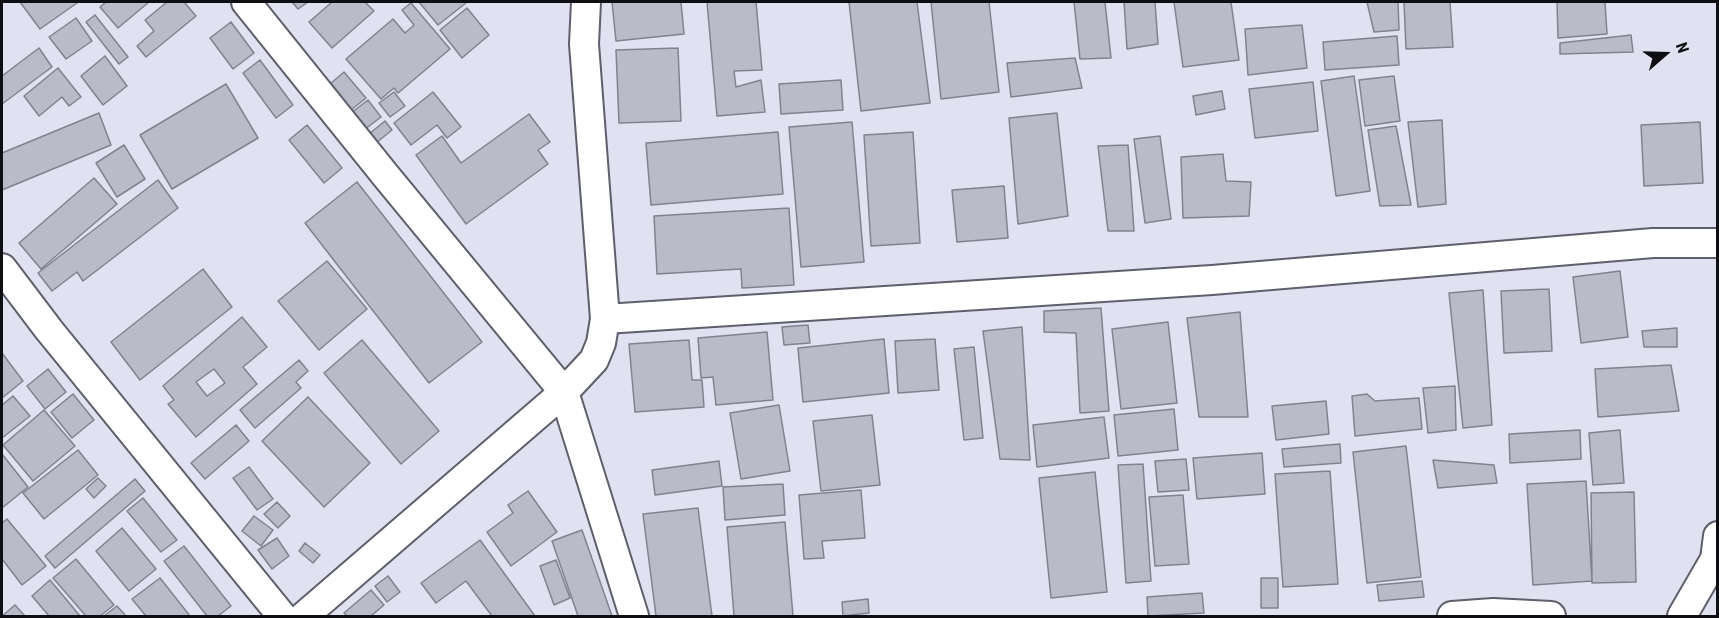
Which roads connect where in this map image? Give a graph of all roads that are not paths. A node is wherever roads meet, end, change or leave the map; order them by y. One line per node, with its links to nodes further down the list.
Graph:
1 (246, 2): 6 (street)
2 (586, 2): 5 (street)
3 (1718, 243): 5 (street)
4 (2, 268): 8 (street)
5 (604, 319): 6 (street)
6 (564, 392): 9 (street); 10 (street)
7 (1717, 552): 13 (street)
8 (282, 616)
9 (304, 616)
10 (634, 616)
11 (1452, 616): 12 (street)
12 (1551, 616)
13 (1682, 616)

